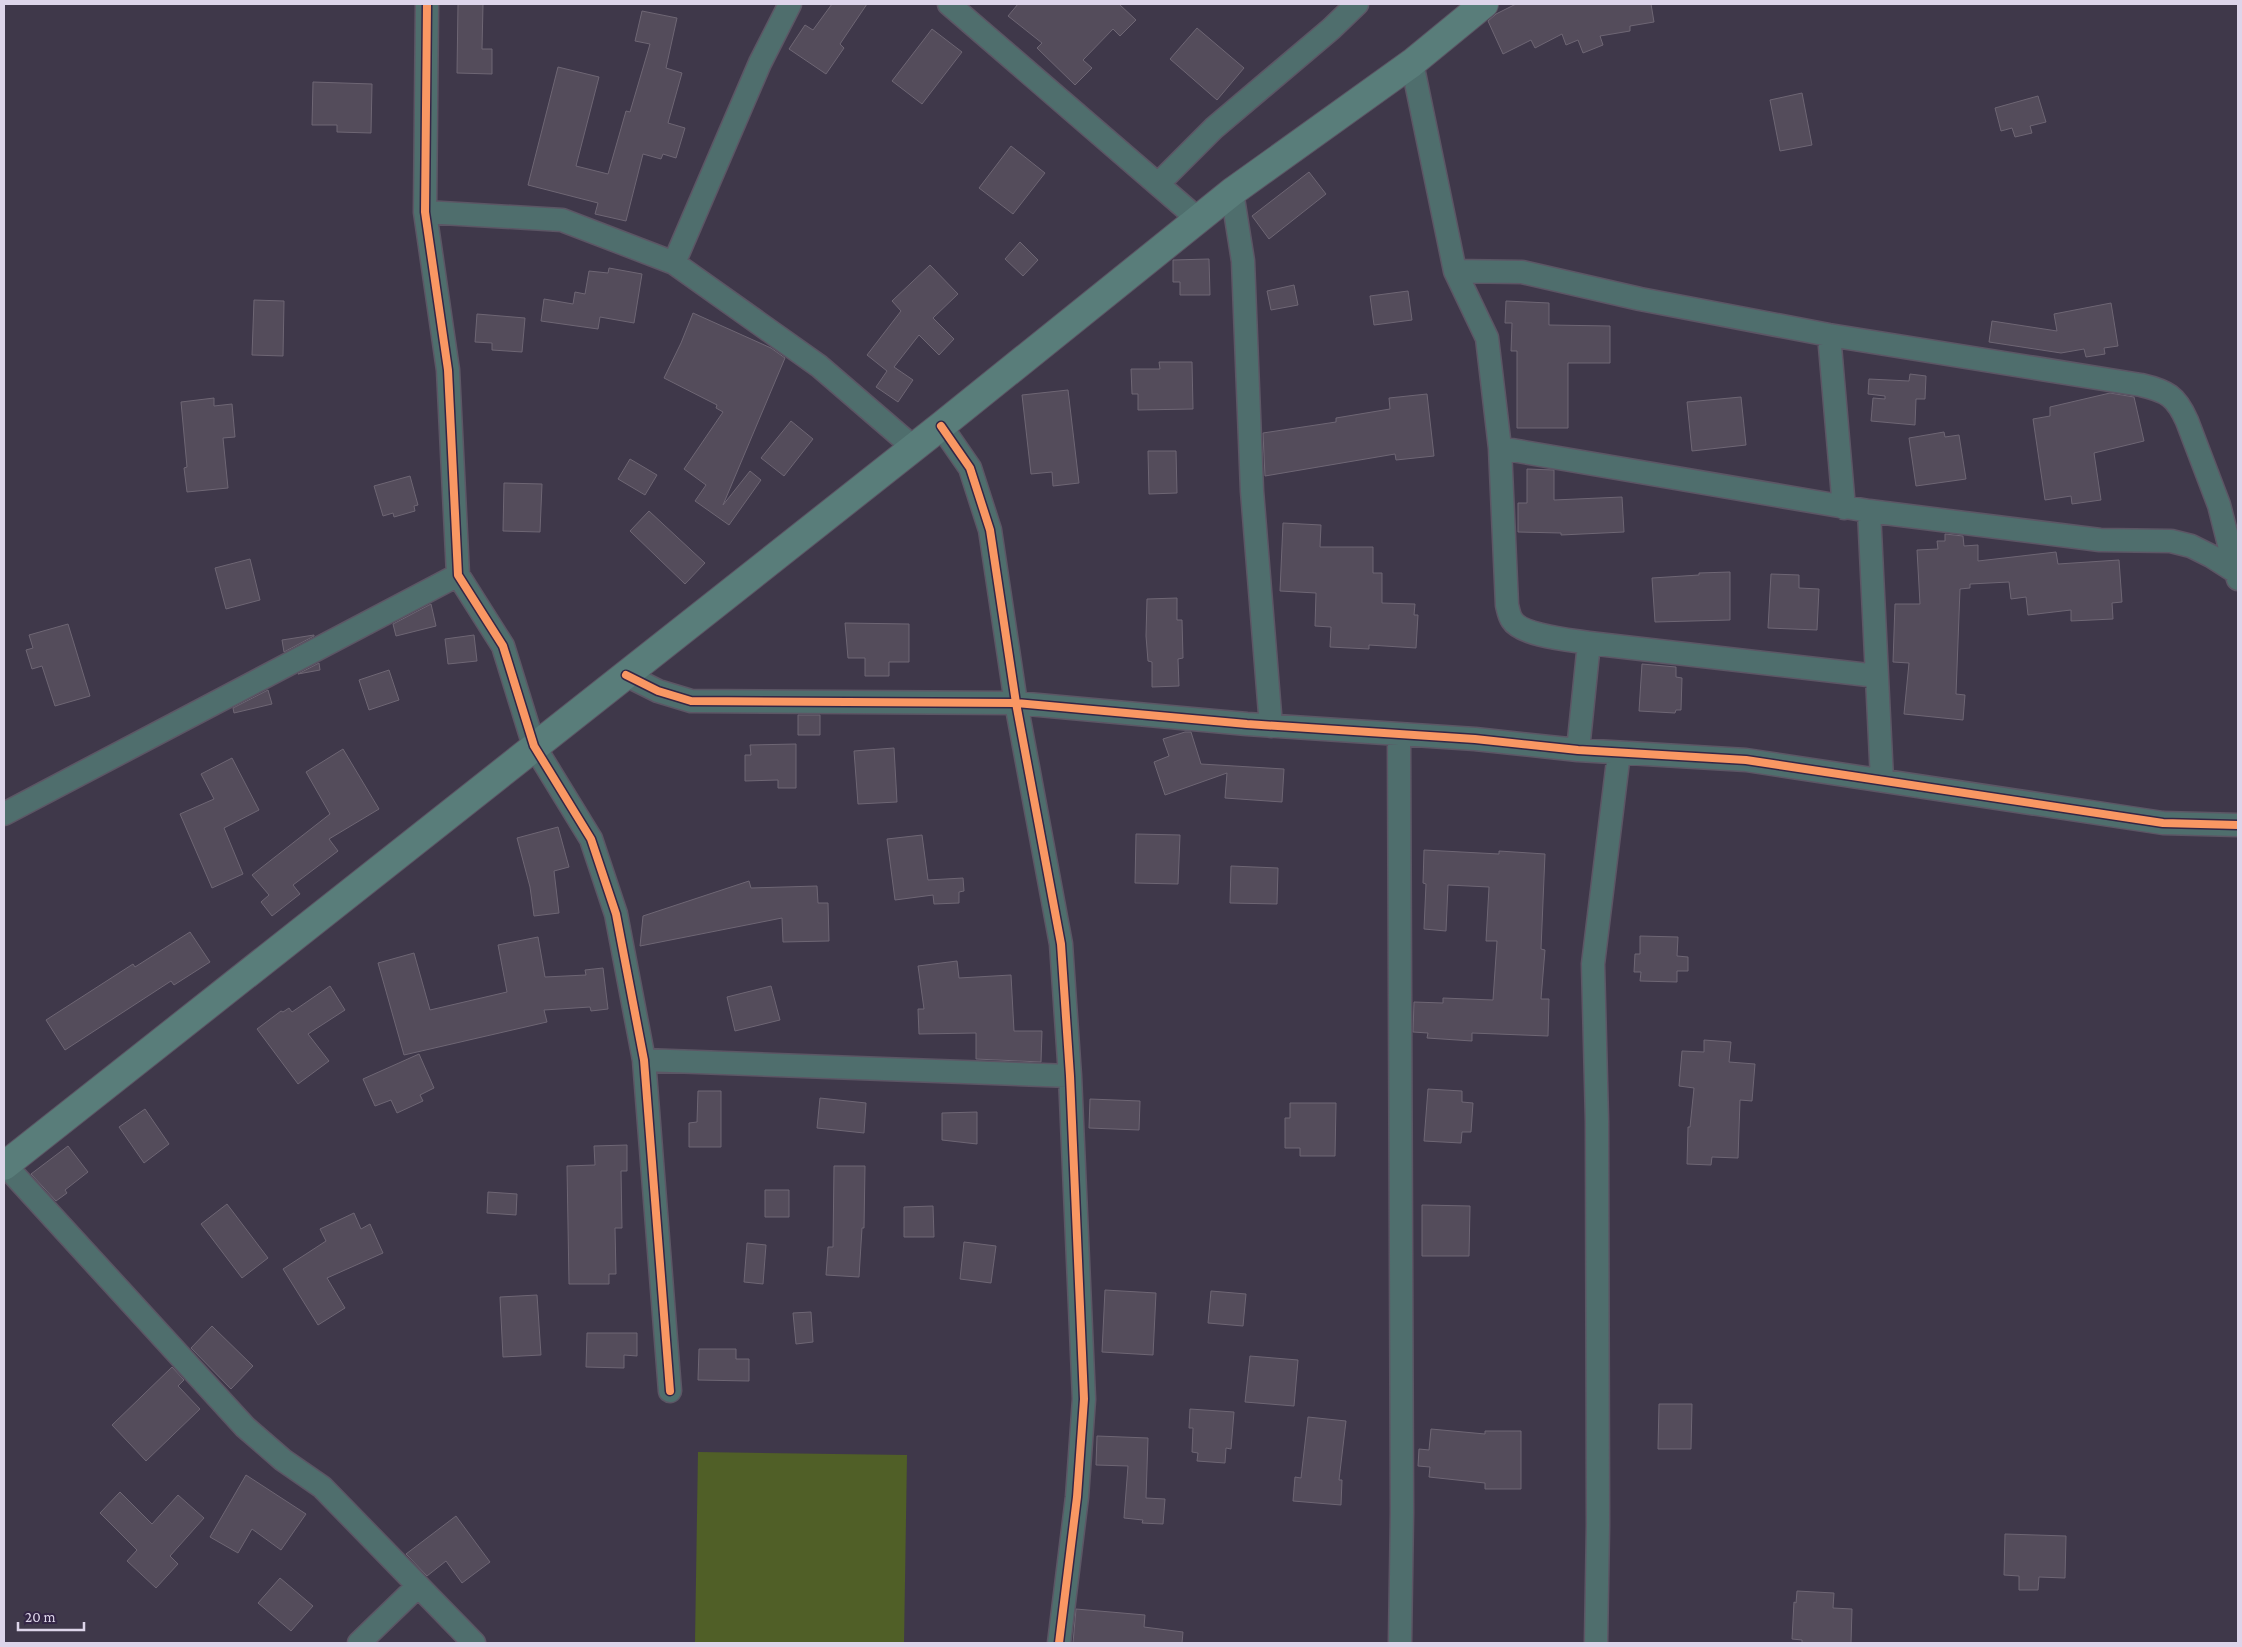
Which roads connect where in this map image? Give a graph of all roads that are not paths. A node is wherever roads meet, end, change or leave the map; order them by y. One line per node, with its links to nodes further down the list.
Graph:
1 (427, 4): 9 (street)
2 (790, 4): 11 (street)
3 (949, 4): 7 (street)
4 (1357, 4): 7 (street)
5 (1484, 4): 6 (main road)
6 (1412, 63): 8 (main road); 12 (street)
7 (1158, 184): 10 (street)
8 (1232, 192): 10 (main road); 25 (street)
9 (425, 212): 11 (street); 19 (street)
10 (1198, 219): 14 (main road)
11 (674, 263): 15 (street)
12 (1456, 271): 13 (street); 16 (street)
13 (1829, 335): 17 (street); 20 (street)
14 (941, 426): 15 (main road); 24 (street)
15 (913, 447): 22 (main road)
16 (1500, 448): 17 (street); 21 (street)
17 (1844, 508): 18 (street)
18 (1869, 511): 20 (street); 23 (street)
19 (458, 575): 27 (street); 31 (street)
20 (2237, 576)
21 (1588, 643): 23 (street); 28 (street)
22 (626, 675): 24 (street); 27 (main road)
23 (1877, 676): 30 (street)
24 (1016, 703): 25 (street); 34 (street)
25 (1271, 726): 26 (street)
26 (1399, 734): 28 (street); 41 (street)
27 (534, 746): 33 (street); 35 (main road)
28 (1578, 750): 29 (street)
29 (1619, 753): 30 (street); 42 (street)
30 (1882, 780): 32 (street)
31 (4, 814)
32 (2238, 825)
33 (644, 1060): 34 (street); 36 (street)
34 (1070, 1076): 40 (street)
35 (5, 1165): 37 (street)
36 (670, 1390)
37 (418, 1586): 38 (street); 39 (street)
38 (359, 1643)
39 (474, 1643)
40 (1059, 1643)
41 (1400, 1643)
42 (1596, 1643)

